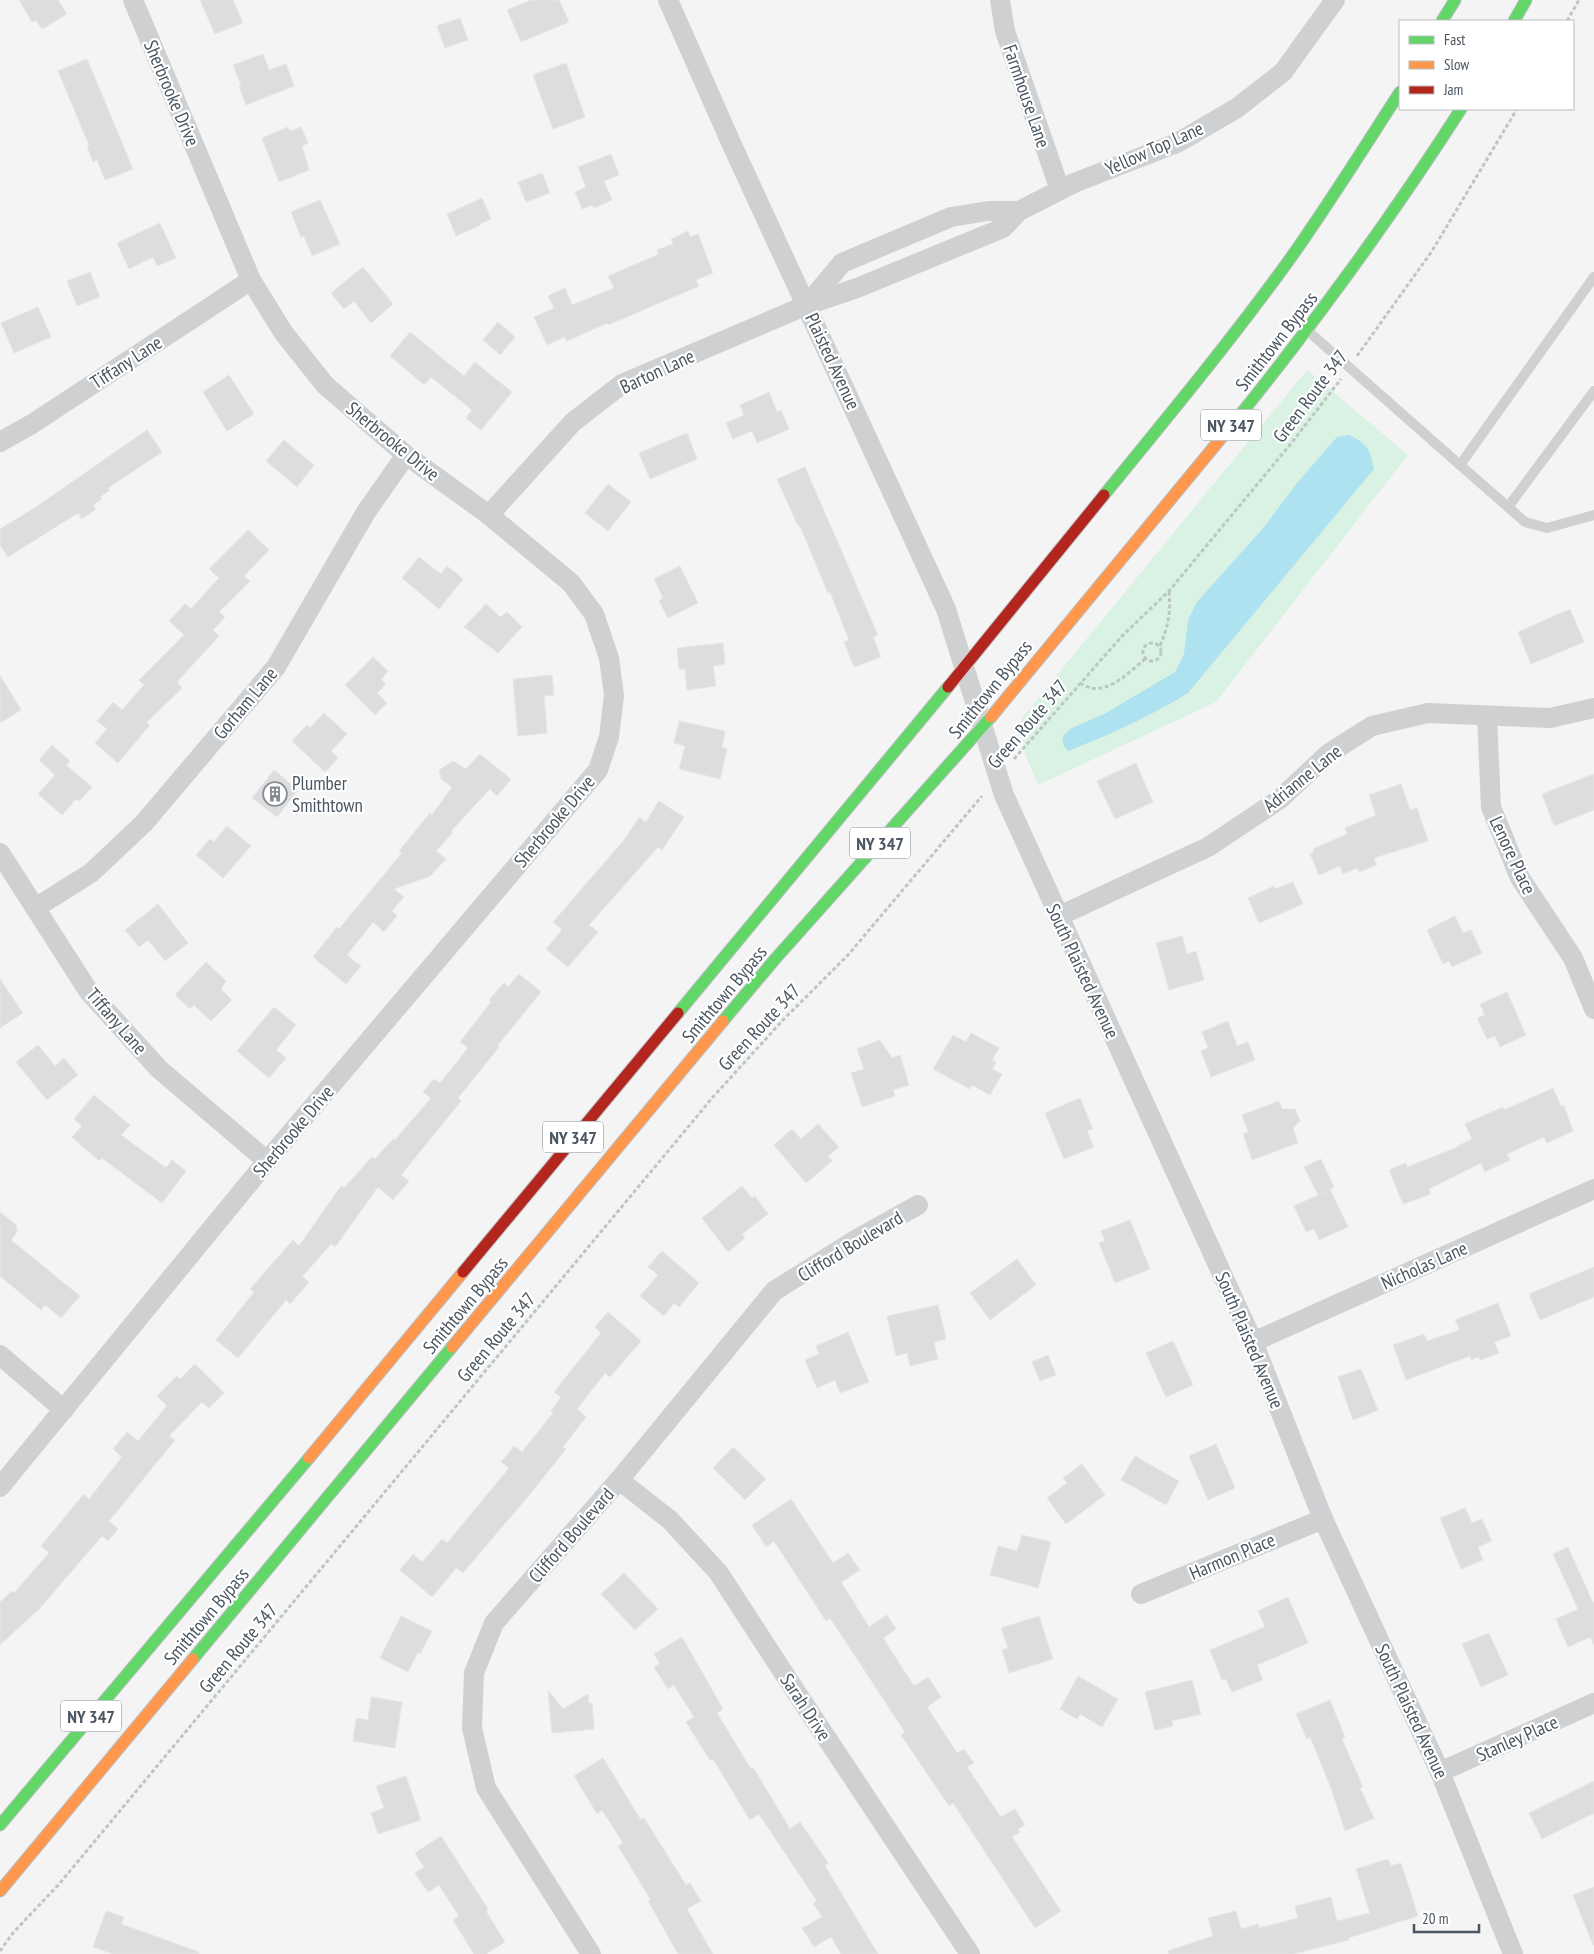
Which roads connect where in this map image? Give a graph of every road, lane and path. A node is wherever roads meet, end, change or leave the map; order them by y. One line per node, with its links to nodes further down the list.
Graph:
1 (133, 0): 19 (street, Sherbrooke Drive)
2 (668, 0): 20 (street, Plaisted Avenue)
3 (1000, 0): 14 (street, Farmhouse Lane)
4 (1335, 0): 14 (street, Yellow Top Lane)
5 (1454, 0): 8 (highway)
6 (1526, 0): 9 (highway)
7 (1580, 0): 10 (path)
8 (1443, 20)
9 (1515, 20)
10 (1568, 20)
11 (1399, 94): 34 (highway, Smithtown Bypass / NY 347)
12 (1460, 110): 21 (highway, Smithtown Bypass / NY 347)
13 (1516, 110): 22 (path, Green Route 347)
14 (1060, 190): 15 (street, Yellow Top Lane)
15 (1019, 211): 16 (street, Yellow Top Lane); 17 (street, Yellow Top Lane)
16 (887, 244): 17 (street); 20 (street, Yellow Top Lane)
17 (898, 272): 20 (street, Yellow Top Lane)
18 (1594, 278): 26 (lane)
19 (251, 280): 24 (street, Tiffany Lane); 25 (street, Sherbrooke Drive)
20 (807, 305): 29 (street, Barton Lane); 34 (street, Plaisted Avenue)
21 (1307, 330): 22 (lane); 38 (highway, Smithtown Bypass / NY 347)
22 (1349, 367): 26 (lane); 31 (path, Green Route 347)
23 (1594, 391): 27 (lane)
24 (0, 442)
25 (406, 455): 29 (street, Sherbrooke Drive); 41 (street, Gorham Lane)
26 (1460, 465): 27 (lane)
27 (1508, 507): 30 (lane)
28 (1594, 507): 30 (lane)
29 (489, 515): 44 (street, Sherbrooke Drive)
30 (1590, 516)
31 (1169, 590): 32 (path); 35 (path, Green Route 347)
32 (1160, 646): 33 (path); 33 (path)
33 (1146, 658): 35 (path)
34 (964, 668): 38 (street, Plaisted Avenue); 56 (highway, Smithtown Bypass / NY 347)
35 (1080, 683): 39 (path, Green Route 347)
36 (1594, 708): 37 (street, Adrianne Lane)
37 (1487, 716): 42 (street, Adrianne Lane); 43 (street, Lenore Place)
38 (983, 727): 39 (street, South Plaisted Avenue); 57 (highway, Smithtown Bypass / NY 347)
39 (999, 777): 42 (street, South Plaisted Avenue); 58 (path, Green Route 347)
40 (0, 853): 41 (street, Tiffany Lane)
41 (35, 908): 44 (street, Tiffany Lane)
42 (1059, 916): 47 (street, South Plaisted Avenue)
43 (1594, 1009)
44 (267, 1160): 49 (street, Sherbrooke Drive)
45 (1594, 1189): 47 (street, Nicholas Lane)
46 (918, 1205): 50 (street, Clifford Boulevard)
47 (1253, 1342): 52 (street, South Plaisted Avenue)
48 (0, 1355): 49 (street)
49 (64, 1410): 51 (street, Sherbrooke Drive)
50 (619, 1480): 59 (street, Clifford Boulevard); 60 (street, Sarah Drive)
51 (0, 1487)
52 (1323, 1519): 53 (street, Harmon Place); 55 (street, South Plaisted Avenue)
53 (1141, 1594)
54 (1594, 1703): 55 (street, Stanley Place)
55 (1440, 1772): 61 (street, South Plaisted Avenue)
56 (0, 1825)
57 (0, 1891)
58 (0, 1951)
59 (591, 1954)
60 (970, 1954)
61 (1513, 1954)

